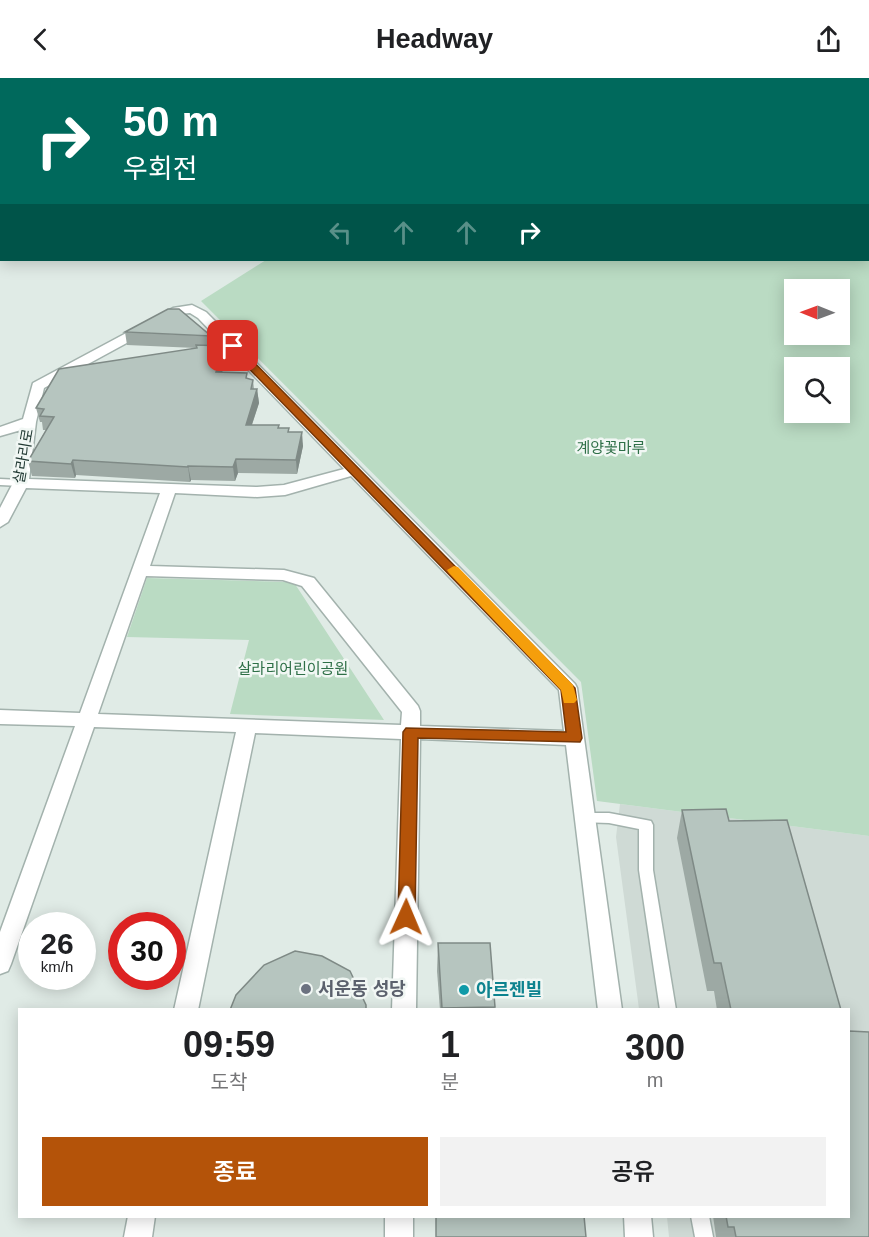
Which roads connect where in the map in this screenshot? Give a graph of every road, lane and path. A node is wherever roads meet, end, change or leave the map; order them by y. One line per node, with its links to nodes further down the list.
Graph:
1 (29, 422): 2 (street); 3 (street, 살라리로); 5 (street, 살라리로)
2 (0, 432)
3 (356, 470): 6 (street); 13 (street)
4 (0, 482): 5 (lane)
5 (21, 483): 6 (street); 7 (street, 살라리로)
6 (170, 489): 8 (street)
7 (0, 522)
8 (140, 571): 10 (street); 12 (street)
9 (0, 717): 10 (street)
10 (87, 720): 11 (street); 15 (street)
11 (246, 726): 12 (street); 16 (street)
12 (411, 732): 13 (street); 17 (street)
13 (574, 738): 14 (street)
14 (585, 818): 18 (street); 19 (lane)
15 (0, 964)
16 (186, 1008)
17 (404, 1008)
18 (610, 1008)
19 (668, 1008)
20 (142, 1218): 24 (street)
21 (399, 1218): 25 (street)
22 (637, 1218): 26 (street)
23 (700, 1218): 27 (lane)
24 (138, 1237)
25 (399, 1237)
26 (639, 1237)
27 (704, 1237)

